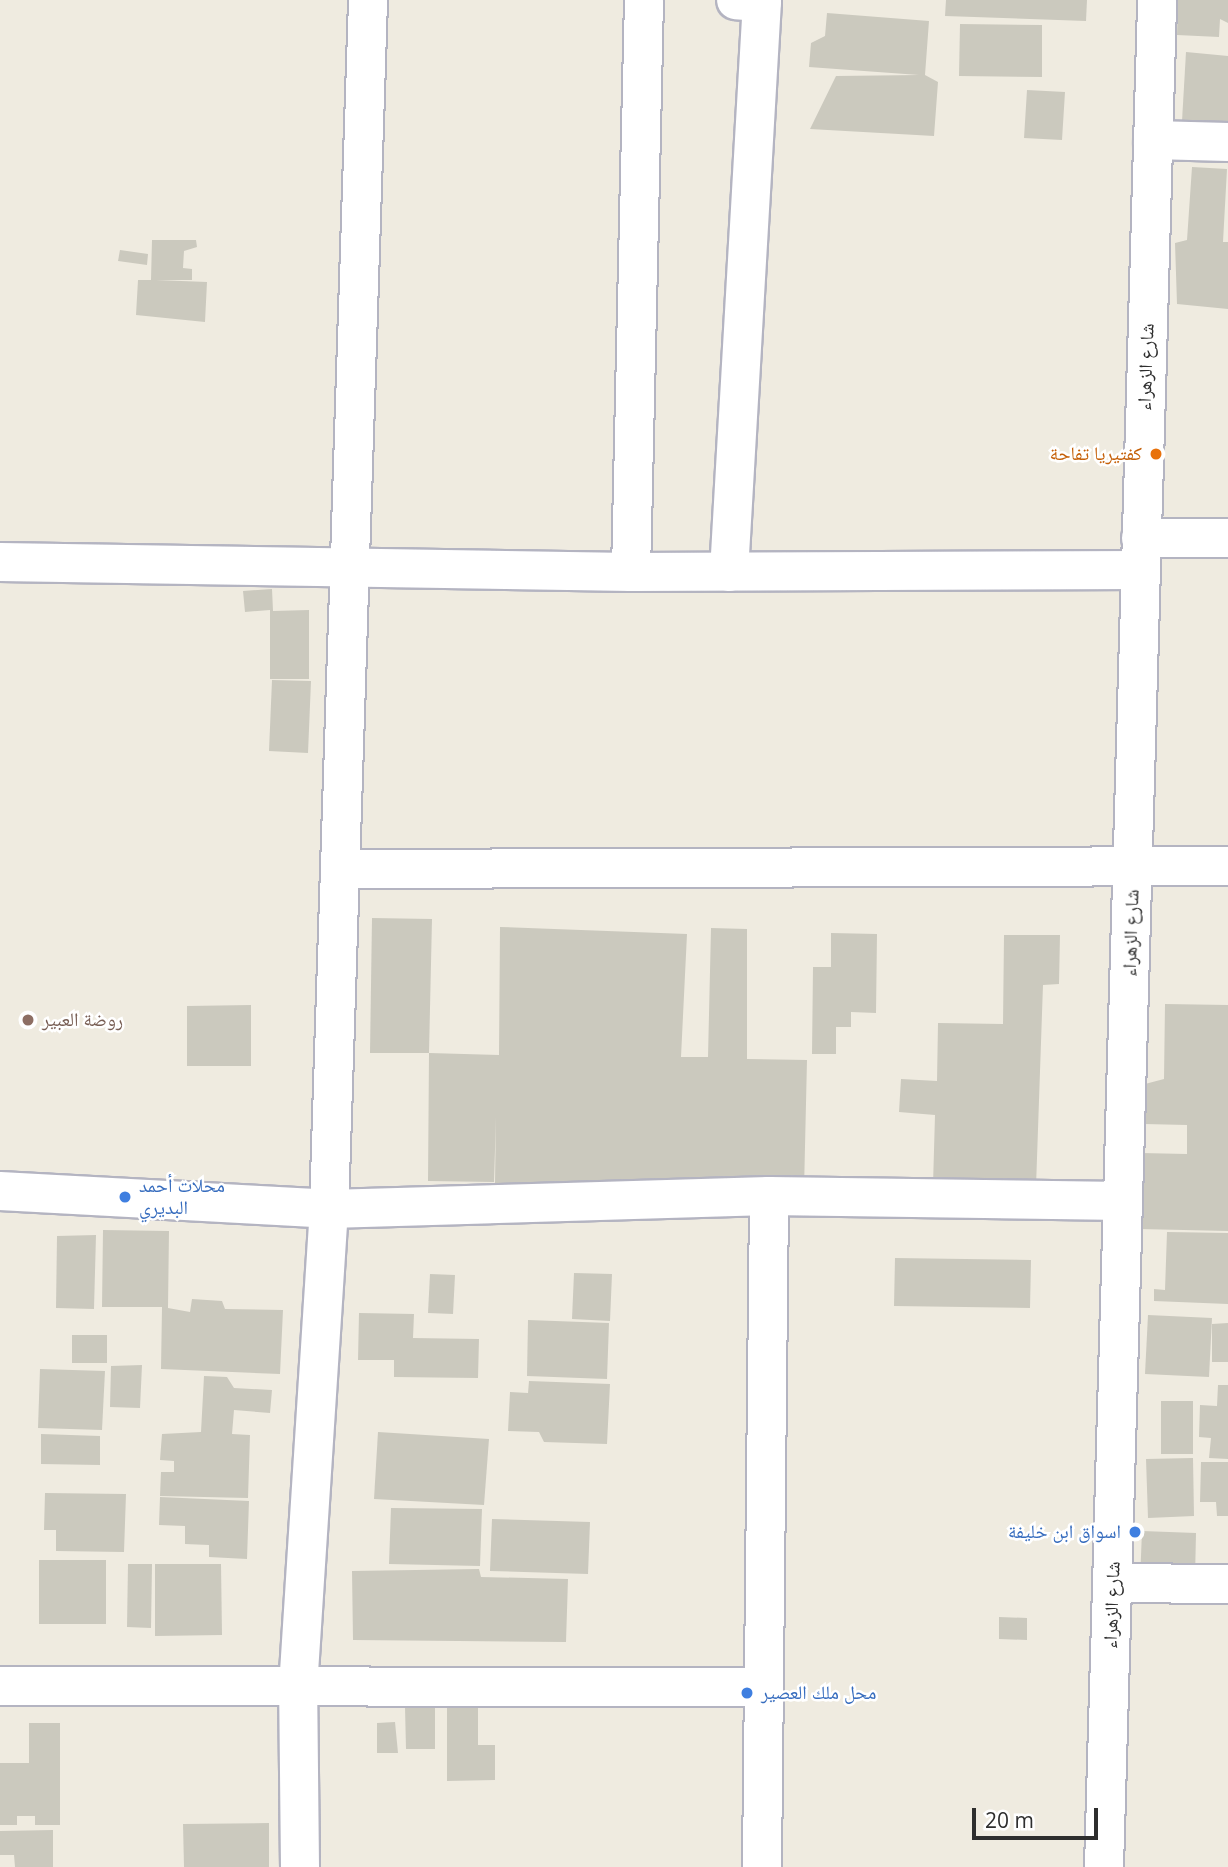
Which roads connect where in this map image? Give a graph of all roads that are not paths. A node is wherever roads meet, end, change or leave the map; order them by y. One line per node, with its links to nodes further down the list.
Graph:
1 (368, 0): 10 (street)
2 (644, 0): 11 (street)
3 (1157, 0): 5 (street, شارع الزهراء)
4 (756, 1): 12 (street)
5 (1153, 140): 6 (street); 8 (street, شارع الزهراء)
6 (1228, 142)
7 (1228, 538): 8 (street)
8 (1141, 554): 12 (street); 13 (street, شارع الزهراء)
9 (0, 562): 10 (street)
10 (350, 564): 11 (street); 15 (street)
11 (631, 572): 12 (street)
12 (729, 572)
13 (1133, 864): 14 (street); 15 (street); 18 (street, شارع الزهراء)
14 (1228, 866)
15 (342, 869): 19 (street)
16 (0, 1191): 19 (street)
17 (769, 1196): 18 (street); 19 (street); 23 (street)
18 (1123, 1201): 20 (street, شارع الزهراء)
19 (329, 1209): 24 (street)
20 (1113, 1583): 21 (street); 27 (street, شارع الزهراء)
21 (1228, 1584)
22 (0, 1686): 24 (street)
23 (760, 1687): 24 (street); 26 (street)
24 (298, 1688): 25 (street)
25 (300, 1867)
26 (762, 1867)
27 (1104, 1867)

